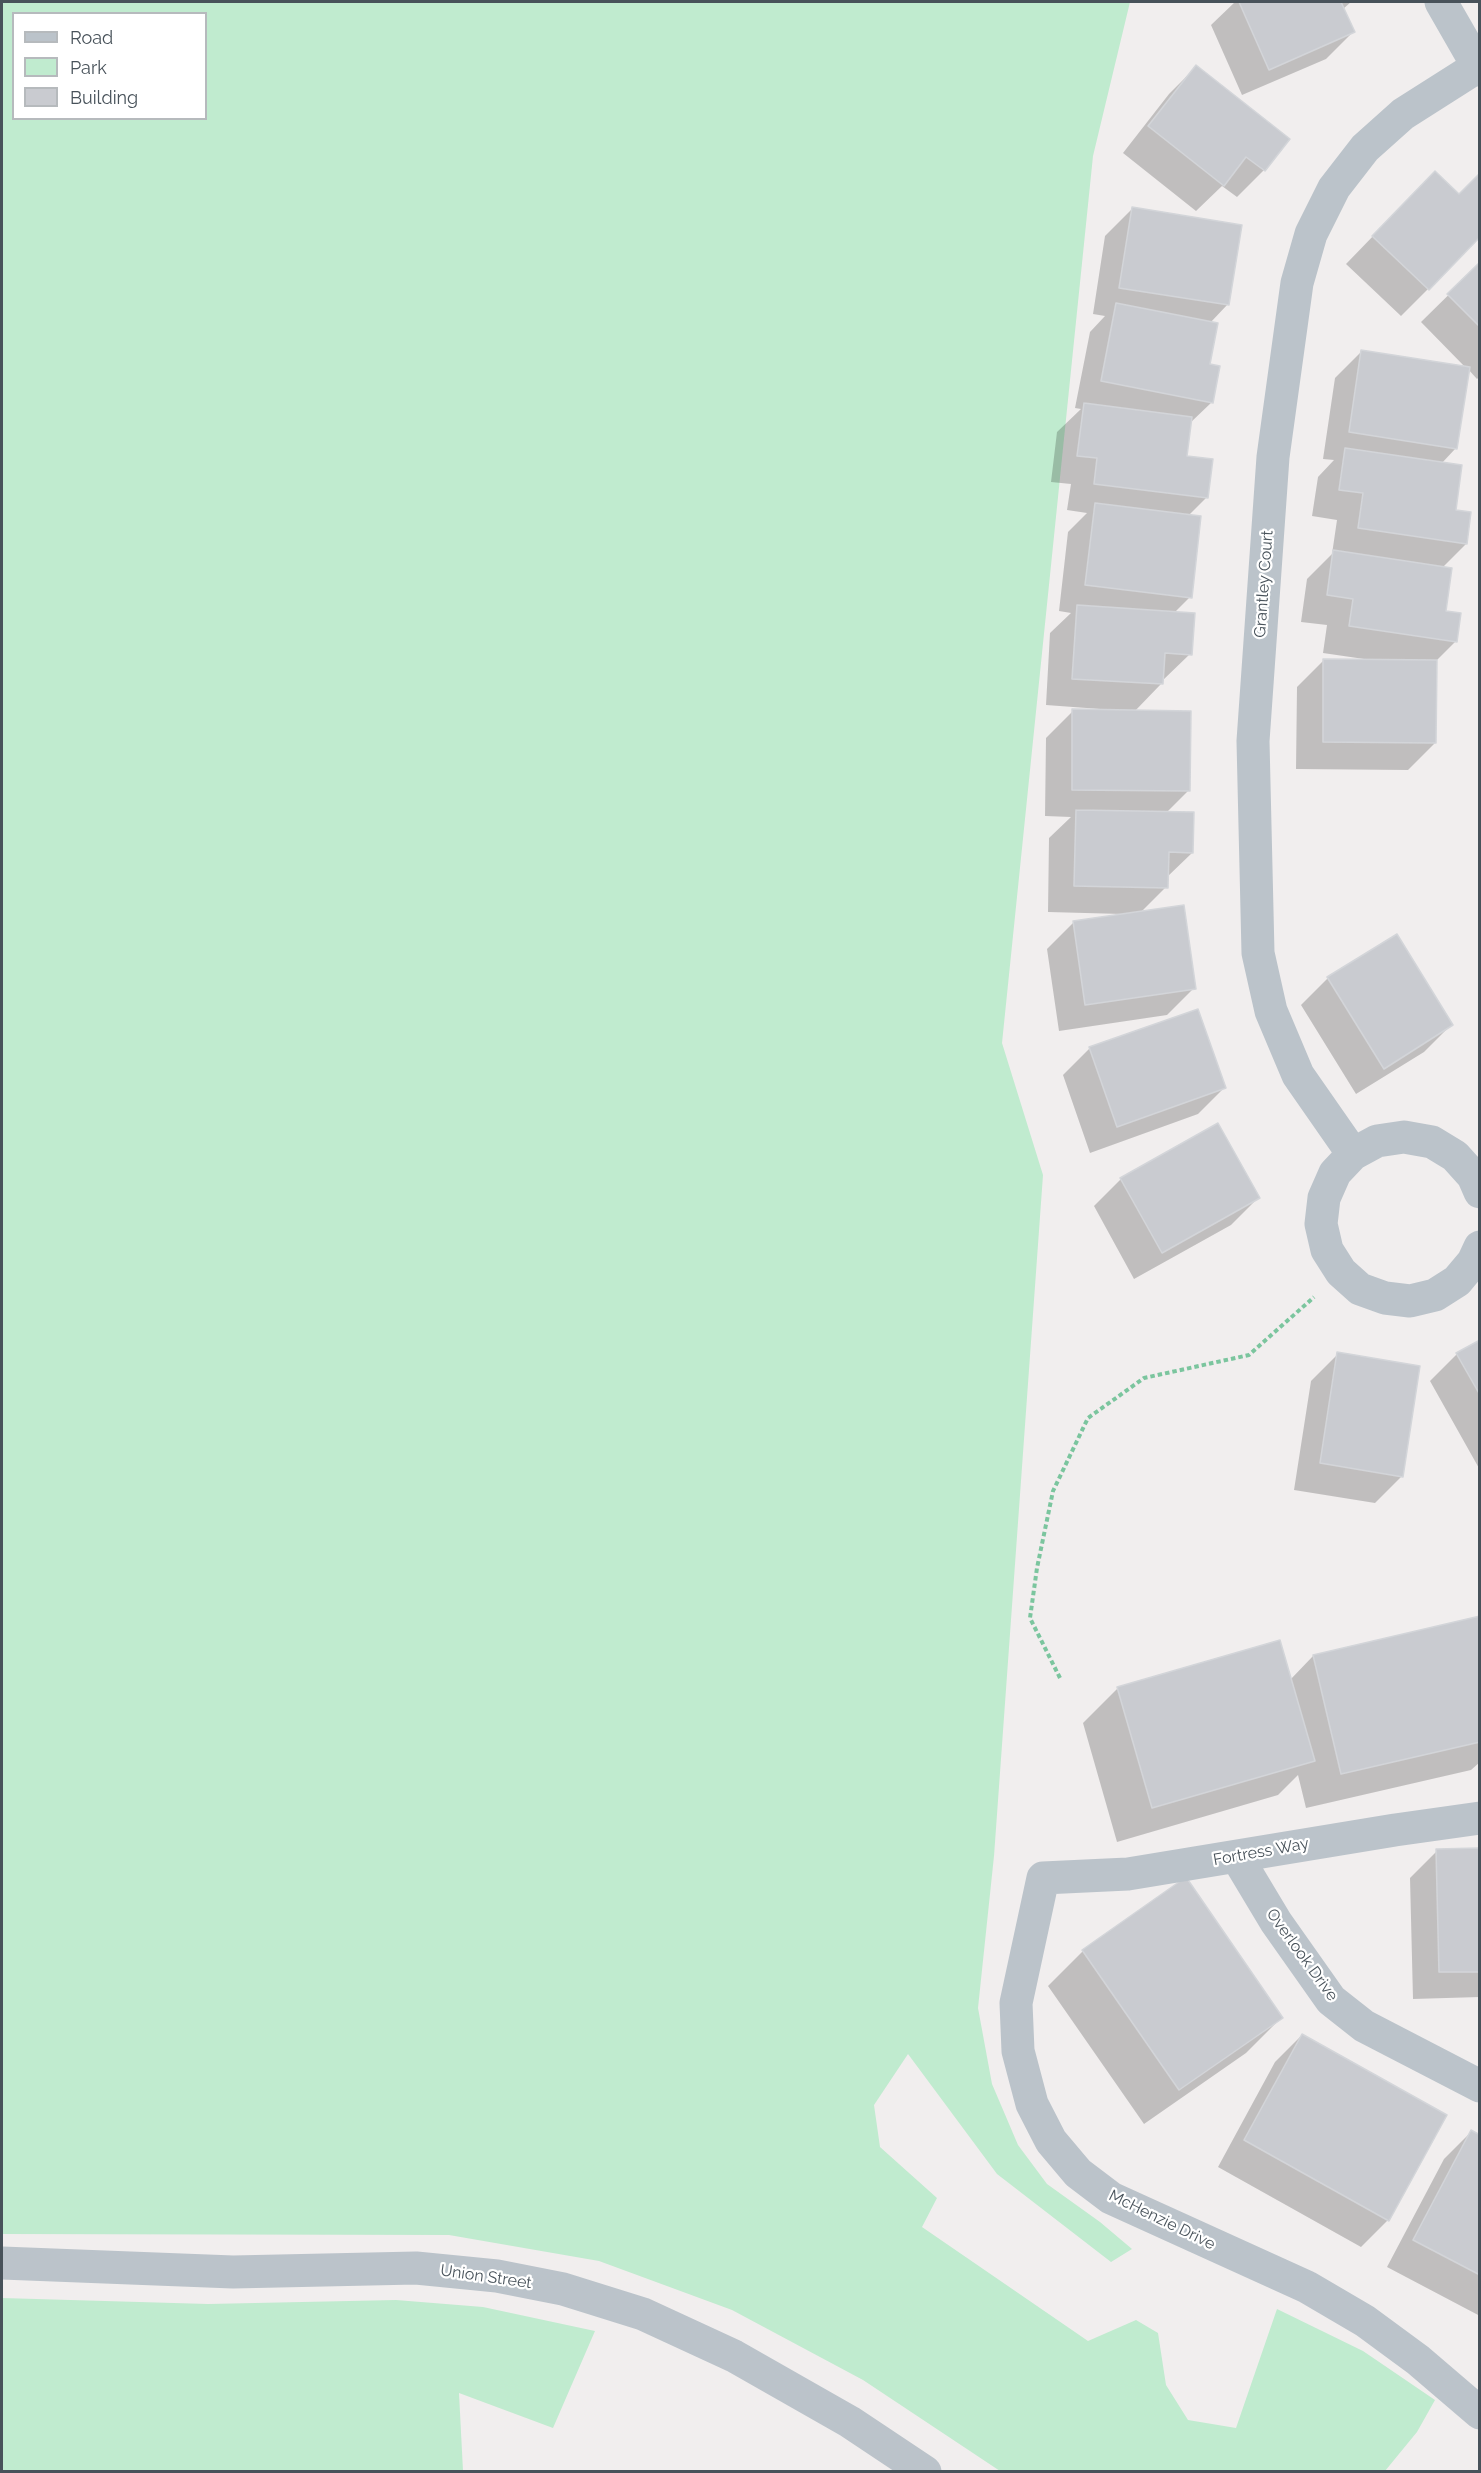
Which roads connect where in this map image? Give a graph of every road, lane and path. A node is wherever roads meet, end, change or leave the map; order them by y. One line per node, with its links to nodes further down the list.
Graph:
1 (1441, 2): 2 (street)
2 (1478, 68): 3 (street, Grantley Court)
3 (1353, 1154): 4 (street); 6 (street)
4 (1479, 1192)
5 (1479, 1246): 6 (street)
6 (1341, 1272): 7 (path)
7 (1060, 1678)
8 (1479, 1818): 9 (street, Fortress Way)
9 (1237, 1857): 10 (street, Fortress Way); 11 (street, Overlook Drive)
10 (1043, 1878): 13 (street, McHenzie Drive)
11 (1479, 2086)
12 (2, 2264): 14 (street, Union Street)
13 (1479, 2413)
14 (925, 2472)

